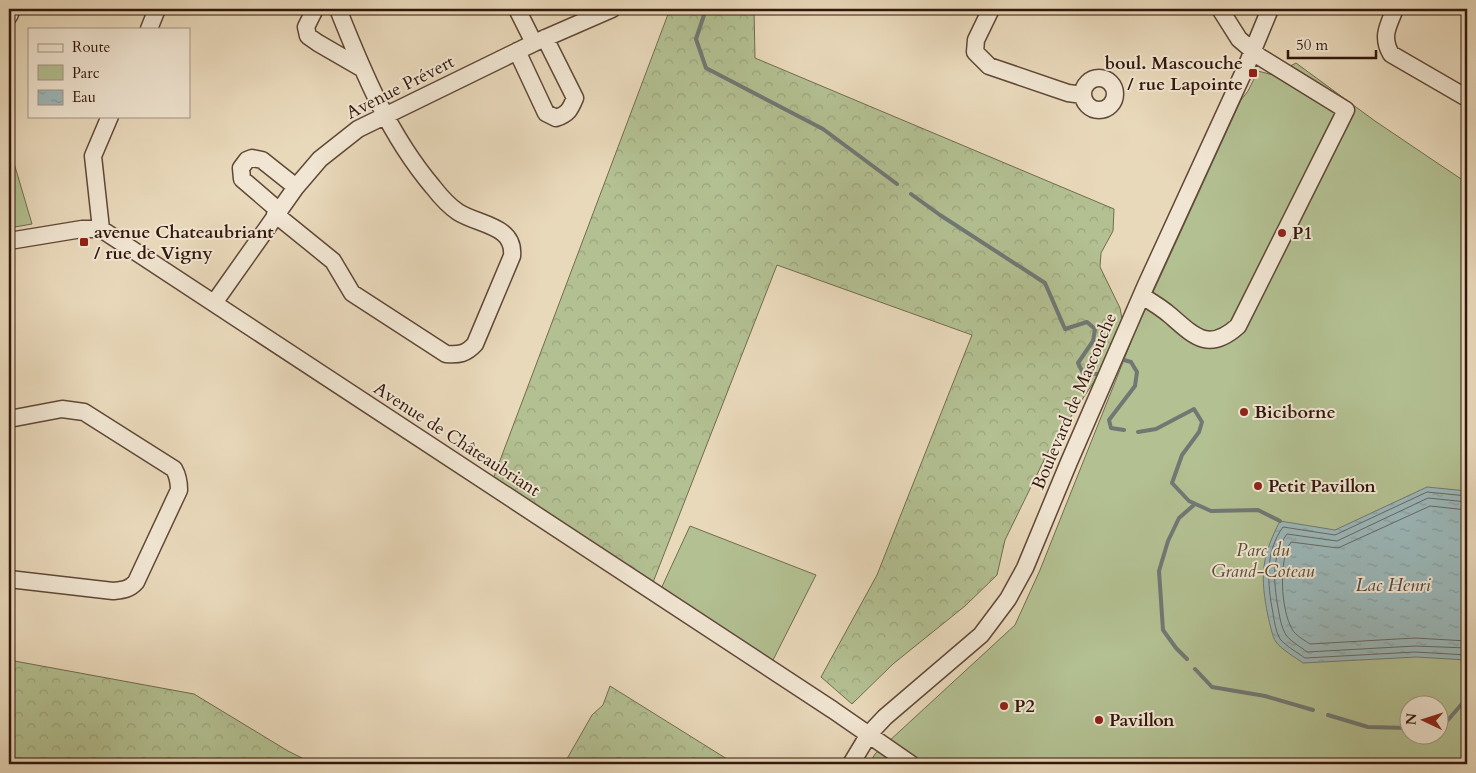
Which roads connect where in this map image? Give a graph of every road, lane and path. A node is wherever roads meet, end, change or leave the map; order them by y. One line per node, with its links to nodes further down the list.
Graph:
1 (12, 9): 11 (street)
2 (158, 9): 12 (street)
3 (315, 9): 16 (street)
4 (338, 9): 16 (street)
5 (517, 9): 13 (street)
6 (612, 9): 13 (street, Avenue Prévert)
7 (990, 9): 17 (street)
8 (1220, 9): 14 (street)
9 (1270, 9): 14 (street, Boulevard de Mascouche)
10 (1395, 9): 18 (street)
11 (9, 16)
12 (149, 28)
13 (540, 41): 15 (street, Avenue Prévert); 15 (street)
14 (1254, 50): 25 (street, Boulevard de Mascouche); 25 (street)
15 (518, 51): 19 (street, Avenue Prévert)
16 (363, 69): 19 (street)
17 (1083, 95)
18 (1467, 98)
19 (384, 115): 21 (street, Avenue Prévert); 22 (street)
20 (109, 118): 23 (street)
21 (296, 187): 22 (street, Avenue Prévert); 22 (street)
22 (277, 212): 26 (street, Avenue Prévert)
23 (101, 229): 24 (street); 26 (street, Avenue de Châteaubriant)
24 (9, 241)
25 (1142, 296): 29 (street, Boulevard de Mascouche)
26 (214, 303): 29 (street, Avenue de Châteaubriant)
27 (9, 419): 28 (street)
28 (9, 579)
29 (869, 734): 30 (street, Boulevard de Mascouche); 31 (street, Avenue de Châteaubriant)
30 (852, 764)
31 (911, 764)

